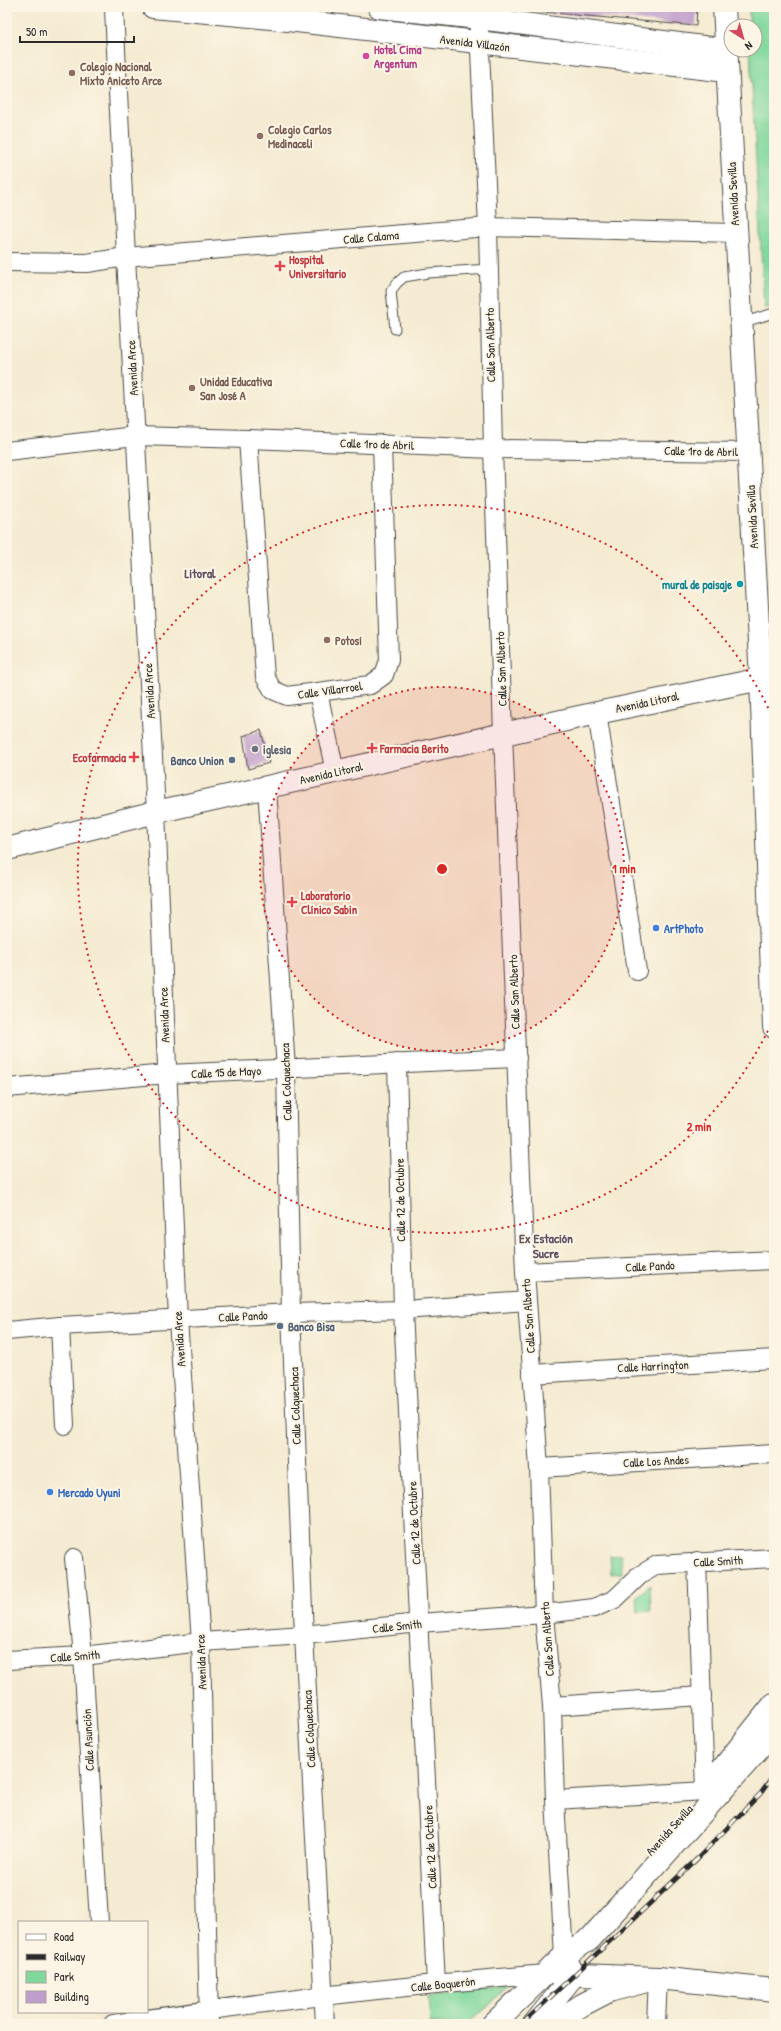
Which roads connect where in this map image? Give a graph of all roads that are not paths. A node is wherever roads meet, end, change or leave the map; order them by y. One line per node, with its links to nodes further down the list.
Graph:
1 (116, 7): 10 (street, Avenida Arce)
2 (153, 7): 6 (main road, Avenida Villazón)
3 (379, 7): 5 (main road, Avenida Villazón)
4 (724, 7): 7 (main road, Avenida Sevilla)
5 (478, 12): 6 (street, Calle San Alberto); 7 (main road, Avenida Villazón)
6 (479, 44): 7 (main road, Avenida Villazón); 8 (street, Calle San Alberto)
7 (726, 61): 9 (main road, Avenida Sevilla)
8 (488, 227): 9 (street, Calle Calama); 10 (street, Calle Calama); 12 (street, Calle San Alberto)
9 (735, 233): 14 (main road, Avenida Sevilla)
10 (126, 257): 11 (street, Calle Calama); 16 (street, Avenida Arce)
11 (7, 262)
12 (489, 269): 15 (lane); 19 (street, Calle San Alberto)
13 (774, 313): 14 (lane)
14 (740, 323): 21 (main road, Avenida Sevilla)
15 (395, 329)
16 (135, 436): 17 (street, Calle 1ro de Abril); 20 (street, Calle 1ro de Abril); 28 (street, Avenida Arce)
17 (248, 439): 18 (street, Calle 1ro de Abril); 23 (street, Calle Villarroel)
18 (382, 444): 19 (street, Calle 1ro de Abril); 23 (street, Calle Villarroel)
19 (492, 449): 21 (street, Calle 1ro de Abril); 25 (street, Calle San Alberto)
20 (7, 451)
21 (748, 452): 22 (main road, Avenida Sevilla)
22 (767, 677): 24 (main road, Avenida Litoral); 31 (main road, Avenida Sevilla)
23 (318, 692): 26 (street)
24 (597, 712): 25 (main road, Avenida Litoral); 30 (street)
25 (503, 734): 26 (main road, Avenida Litoral); 32 (street, Calle San Alberto)
26 (335, 772): 27 (main road, Avenida Litoral)
27 (267, 788): 28 (main road, Avenida Litoral); 34 (street, Calle Colquechaca)
28 (156, 812): 29 (main road, Avenida Litoral); 35 (street, Avenida Arce)
29 (9, 844)
30 (637, 971)
31 (774, 1027)
32 (517, 1058): 33 (street, Calle 15 de Mayo); 38 (street, Calle San Alberto)
33 (398, 1063): 34 (street, Calle 15 de Mayo); 40 (street, Calle 12 de Octubre)
34 (286, 1069): 35 (street, Calle 15 de Mayo); 41 (street, Calle Colquechaca)
35 (167, 1074): 36 (street, Calle 15 de Mayo); 42 (street, Avenida Arce)
36 (7, 1088)
37 (774, 1260): 38 (street, Calle Pando)
38 (525, 1272): 39 (street, Calle San Alberto)
39 (526, 1301): 40 (street, Calle Pando); 46 (street, Calle San Alberto)
40 (403, 1310): 41 (street, Calle Pando); 54 (street, Calle 12 de Octubre)
41 (291, 1313): 42 (street, Calle Pando); 55 (street, Calle Colquechaca)
42 (178, 1320): 43 (street, Calle Pando); 56 (street, Avenida Arce)
43 (60, 1326): 44 (street, Calle Pando); 47 (street)
44 (7, 1331)
45 (774, 1359): 46 (street, Calle Harrington)
46 (532, 1374): 49 (street, Calle San Alberto)
47 (65, 1425)
48 (774, 1454): 49 (street, Calle Los Andes)
49 (539, 1468): 53 (street, Calle San Alberto)
50 (74, 1558): 57 (street, Calle Asunción)
51 (774, 1558): 52 (street, Calle Smith)
52 (697, 1561): 53 (street, Calle Smith); 59 (street)
53 (544, 1614): 54 (street, Calle Smith); 61 (street, Calle San Alberto)
54 (419, 1624): 55 (street, Calle Smith); 69 (street, Calle 12 de Octubre)
55 (304, 1635): 56 (street, Calle Smith); 71 (street, Calle Colquechaca)
56 (201, 1642): 57 (street, Calle Smith); 73 (street, Avenida Arce)
57 (83, 1656): 58 (street, Calle Smith); 65 (street, Calle Asunción)
58 (7, 1660)
59 (702, 1696): 61 (street); 63 (street)
60 (774, 1704): 63 (main road, Avenida Sevilla)
61 (552, 1706): 64 (street, Calle San Alberto)
62 (774, 1732): 66 (main road, Avenida Sevilla)
63 (705, 1790): 64 (street); 66 (main road, Avenida Sevilla)
64 (555, 1800): 66 (street, Calle San Alberto)
65 (99, 1921)
66 (569, 1965): 67 (main road, Calle Boquerón); 68 (main road, Calle Boquerón); 78 (main road, Avenida Sevilla)
67 (546, 1974): 69 (street, Calle Boquerón); 77 (main road)
68 (658, 1978): 70 (main road, Calle Boquerón); 79 (main road); 80 (street)
69 (436, 1984): 71 (street, Calle Boquerón)
70 (774, 1990)
71 (323, 1997): 73 (street, Calle Boquerón); 76 (street, Calle Colquechaca)
72 (105, 2013): 74 (street)
73 (209, 2017): 75 (street, Calle Boquerón)
74 (106, 2024)
75 (113, 2024)
76 (325, 2024)
77 (493, 2024)
78 (534, 2024)
79 (553, 2024)
80 (656, 2024)

